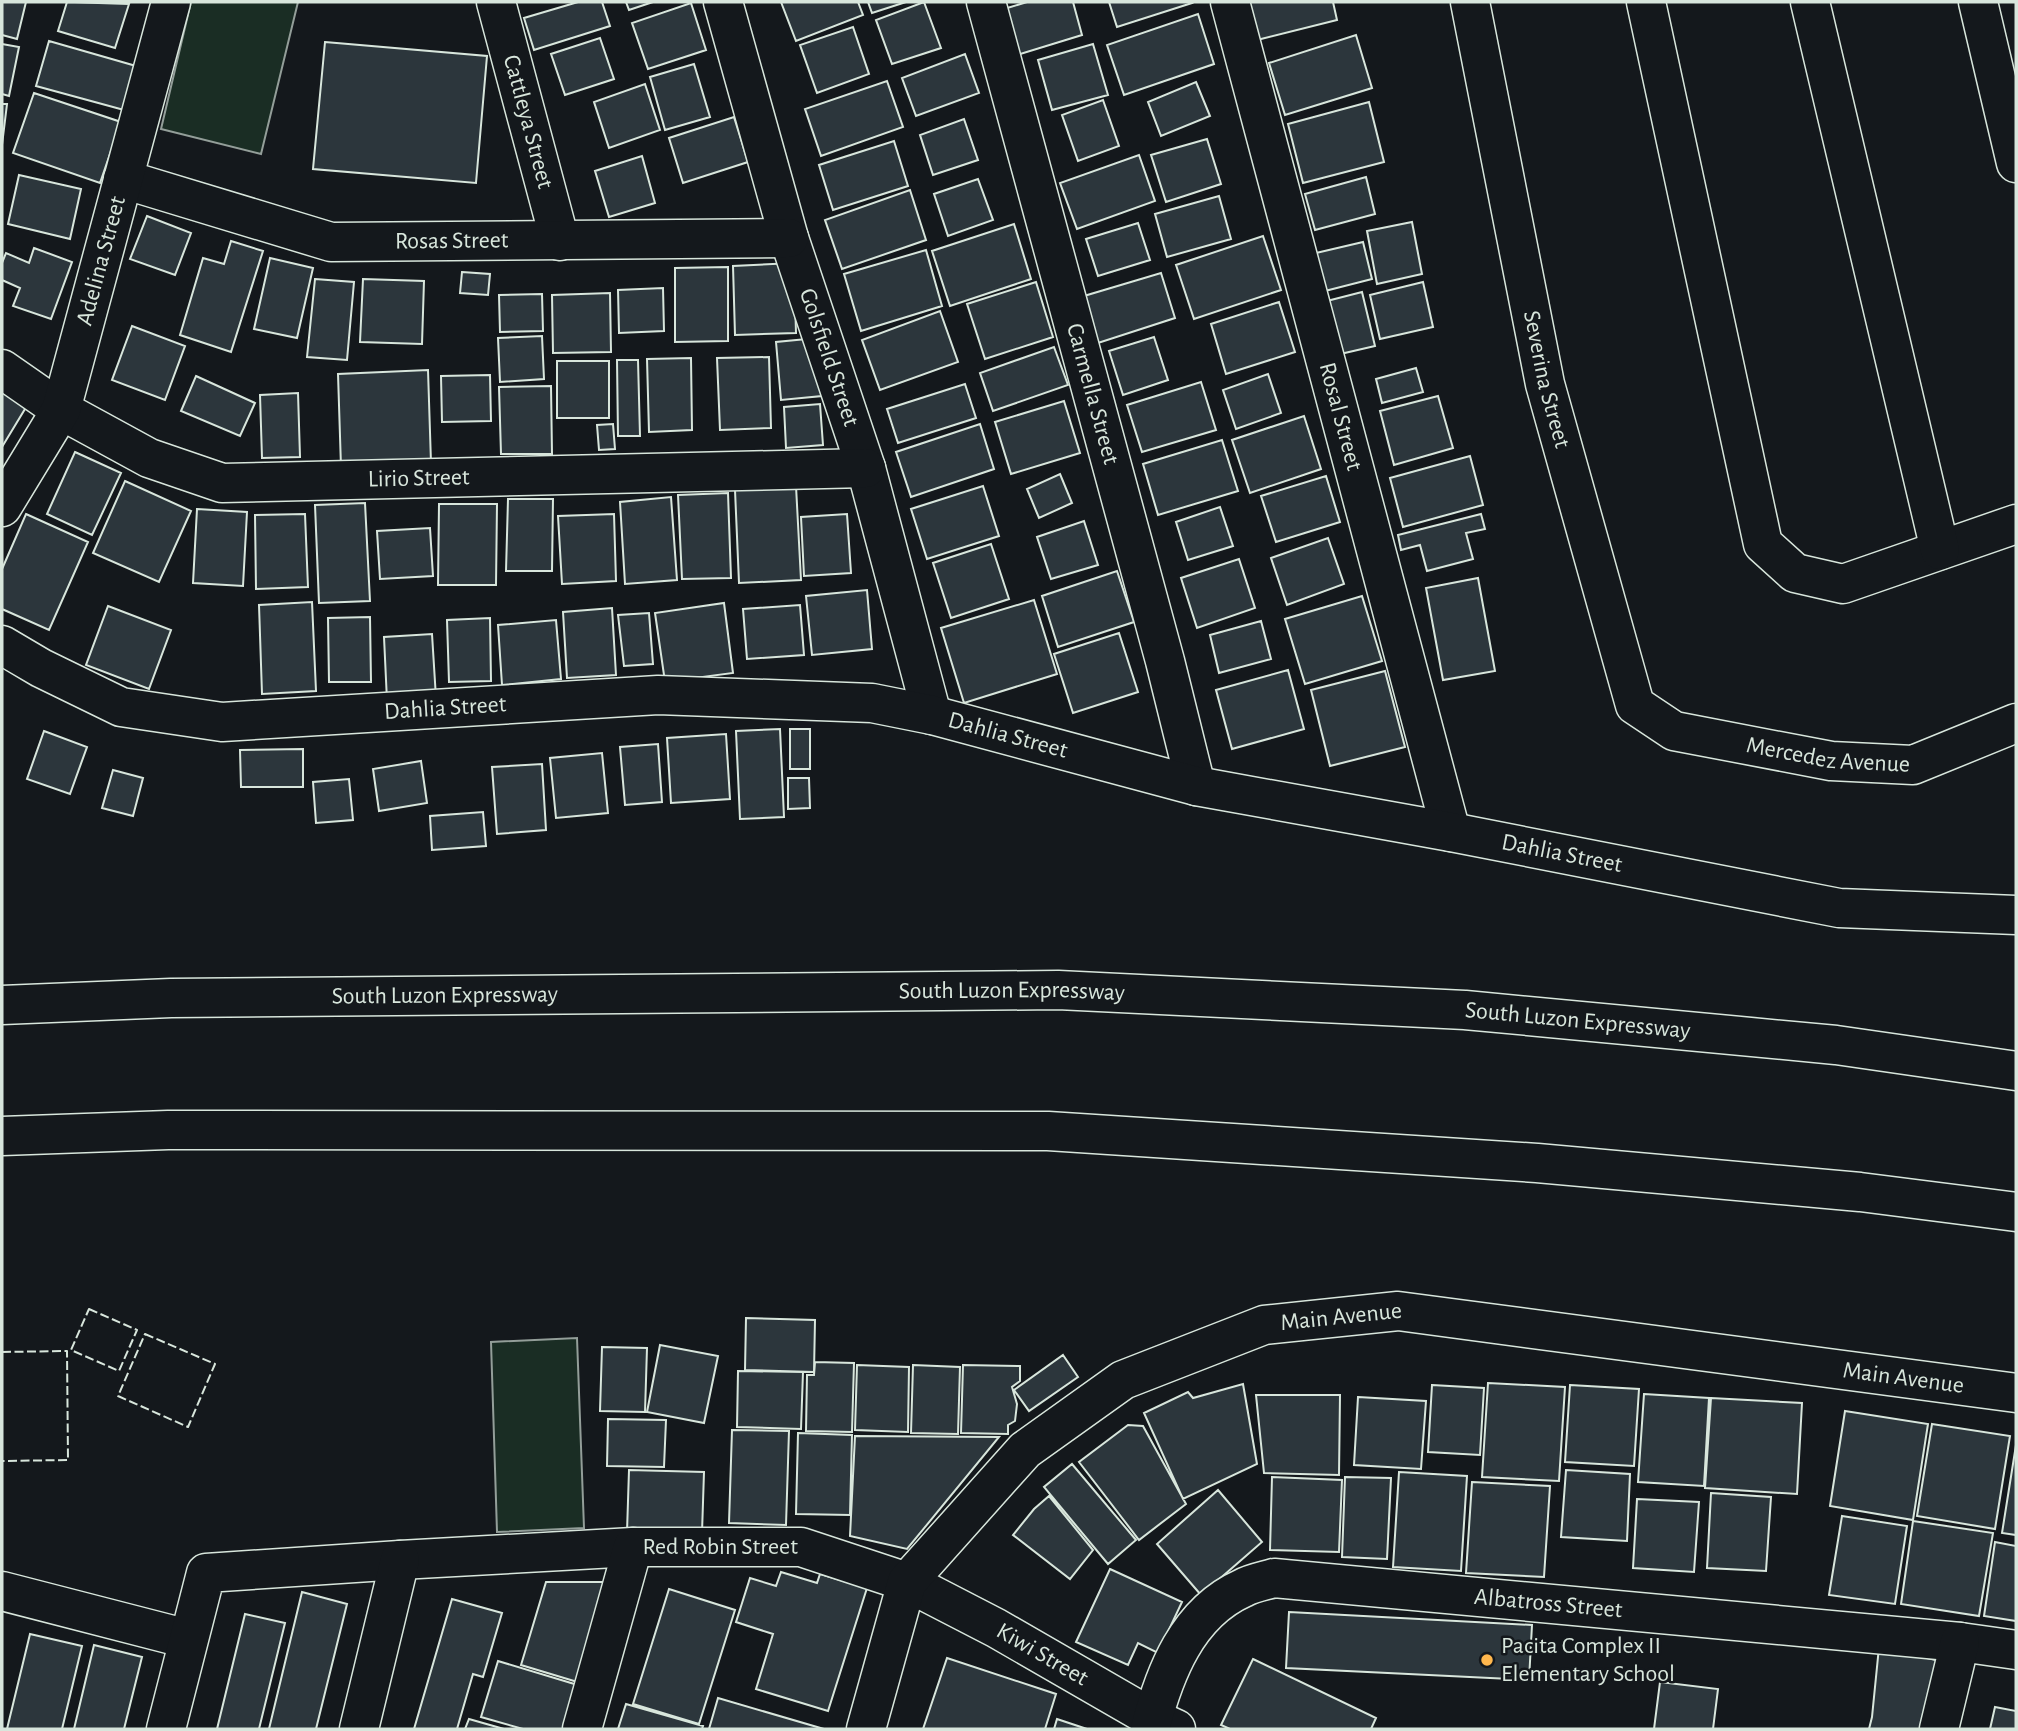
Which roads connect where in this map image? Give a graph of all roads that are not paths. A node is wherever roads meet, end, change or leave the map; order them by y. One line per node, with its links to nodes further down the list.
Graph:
1 (171, 2): 11 (main road, Adelina Street)
2 (496, 2): 13 (main road, Cattleya Street)
3 (723, 2): 12 (main road, Golsfield Street)
4 (986, 2): 24 (main road, Carmella Street)
5 (1230, 2): 25 (main road, Rosal Street)
6 (1470, 2): 23 (main road, Severina Street)
7 (1646, 2): 19 (main road)
8 (1810, 2): 19 (main road)
9 (1978, 2): 10 (main road)
10 (2016, 163)
11 (123, 179): 13 (main road, Rosas Street); 15 (main road, Adelina Street)
12 (789, 238): 13 (main road, Rosas Street); 16 (main road, Golsfield Street)
13 (560, 241)
14 (2, 369): 15 (main road, Lirio Street)
15 (61, 410): 16 (main road, Lirio Street); 17 (main road, Adelina Street)
16 (866, 468): 21 (main road, Golsfield Street)
17 (2, 507)
18 (2016, 524): 19 (main road)
19 (1940, 550)
20 (2, 645): 21 (main road, Dahlia Street)
21 (932, 715): 24 (main road, Dahlia Street)
22 (2016, 723): 23 (main road, Mercedez Avenue)
23 (1674, 731)
24 (1196, 786): 25 (main road, Dahlia Street)
25 (1451, 832): 26 (main road, Dahlia Street)
26 (2016, 915)
27 (2, 1005): 28 (main road, South Luzon Expressway)
28 (2016, 1071)
29 (2, 1136): 30 (main road)
30 (2016, 1212)
31 (2016, 1393): 34 (main road, Main Avenue)
32 (634, 1547): 33 (main road); 34 (main road, Red Robin Street); 42 (main road, Red Robin Street)
33 (400, 1560): 36 (main road); 41 (main road)
34 (907, 1582): 39 (main road, Kiwi Street); 43 (main road, Main Avenue)
35 (2, 1591): 36 (main road)
36 (188, 1639): 40 (main road)
37 (1960, 1642): 38 (main road, Albatross Street); 39 (main road, Albatross Street); 44 (main road)
38 (2016, 1650)
39 (1159, 1726)
40 (166, 1729)
41 (359, 1729)
42 (582, 1729)
43 (866, 1729)
44 (1939, 1729)

